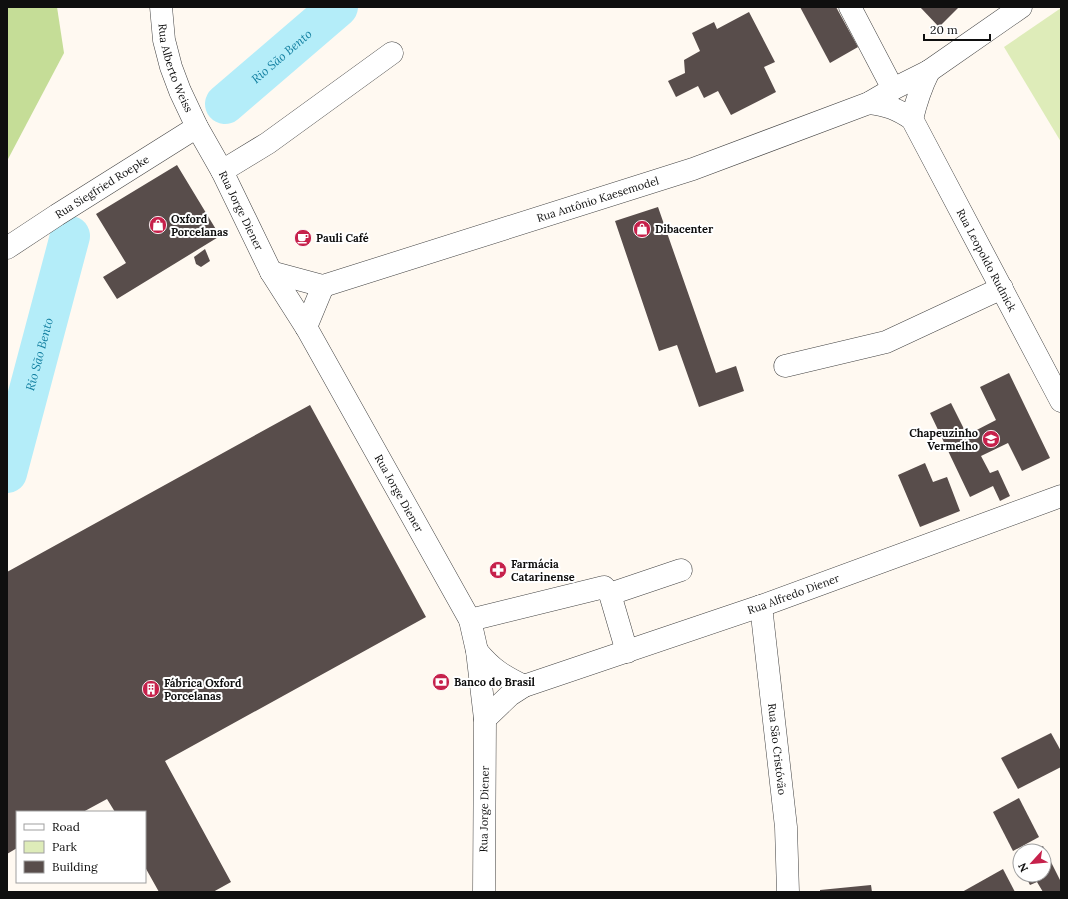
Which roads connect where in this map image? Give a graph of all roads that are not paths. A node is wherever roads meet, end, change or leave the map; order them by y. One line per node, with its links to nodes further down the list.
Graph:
1 (161, 7): 9 (street, Rua Alberto Weiss)
2 (850, 7): 6 (street)
3 (1021, 7): 5 (street, Rua Antônio Kaesemodel)
4 (392, 53): 10 (street)
5 (929, 72): 6 (street, Rua Antônio Kaesemodel); 8 (street, Rua Antônio Kaesemodel)
6 (893, 89): 7 (street, Rua Antônio Kaesemodel)
7 (869, 103): 8 (street); 13 (street, Rua Antônio Kaesemodel)
8 (912, 119): 14 (street, Rua Leopoldo Rudnick)
9 (197, 127): 10 (street, Rua Jorge Diener); 11 (street, Rua Siegfried Roepke)
10 (222, 171): 12 (street, Rua Jorge Diener)
11 (7, 248)
12 (271, 272): 13 (street); 15 (street, Rua Jorge Diener)
13 (323, 286): 15 (street)
14 (1002, 288): 16 (street); 17 (street, Rua Leopoldo Rudnick)
15 (306, 327): 22 (street, Rua Jorge Diener)
16 (785, 366)
17 (1061, 401)
18 (1061, 496): 21 (street, Rua Alfredo Diener)
19 (681, 570): 20 (street)
20 (610, 594): 22 (street); 24 (street)
21 (761, 606): 24 (street, Rua Alfredo Diener); 28 (street, Rua São Cristóvão)
22 (470, 620): 23 (street, Rua Jorge Diener)
23 (477, 651): 25 (street); 26 (street, Rua Jorge Diener)
24 (627, 652): 25 (street, Rua Alfredo Diener)
25 (524, 686): 26 (street, Rua Alfredo Diener)
26 (485, 719): 27 (street, Rua Jorge Diener)
27 (484, 892)
28 (788, 892)

